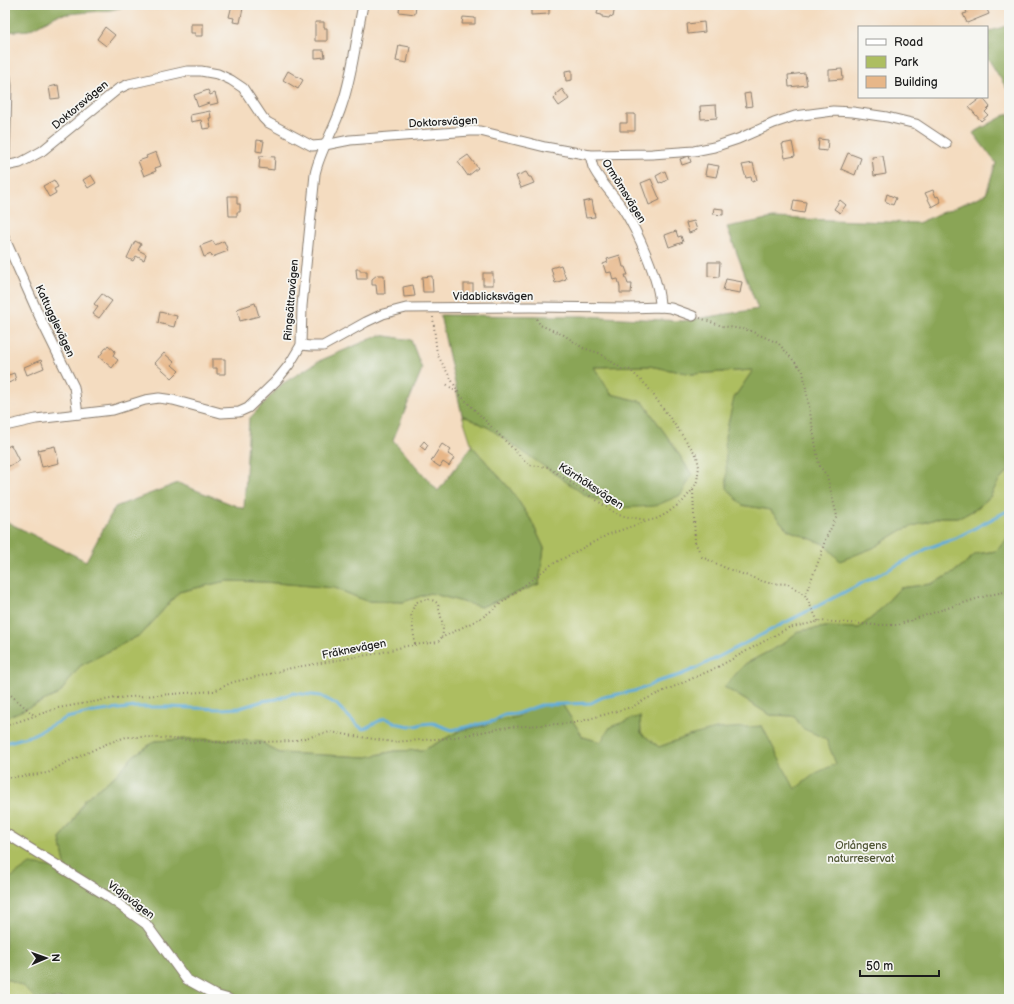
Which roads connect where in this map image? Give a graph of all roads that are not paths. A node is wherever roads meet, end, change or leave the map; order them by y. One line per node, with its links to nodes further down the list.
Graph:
1 (363, 5): 4 (street, Ringsättravägen)
2 (5, 70): 6 (street)
3 (946, 144): 5 (street, Doktorsvägen)
4 (325, 145): 5 (street, Doktorsvägen); 7 (street, Doktorsvägen); 11 (street, Ringsättravägen)
5 (590, 156): 9 (street, Ormömsvägen)
6 (5, 159)
7 (5, 166)
8 (5, 239): 12 (street, Kattugglevägen)
9 (660, 307): 10 (street, Vidablicksvägen); 11 (street, Vidablicksvägen)
10 (692, 316)
11 (301, 345): 12 (street, Ringsättravägen)
12 (78, 414): 13 (street, Ringsättravägen)
13 (5, 426)
14 (5, 833): 15 (street, Vidjavägen)
15 (229, 999)

